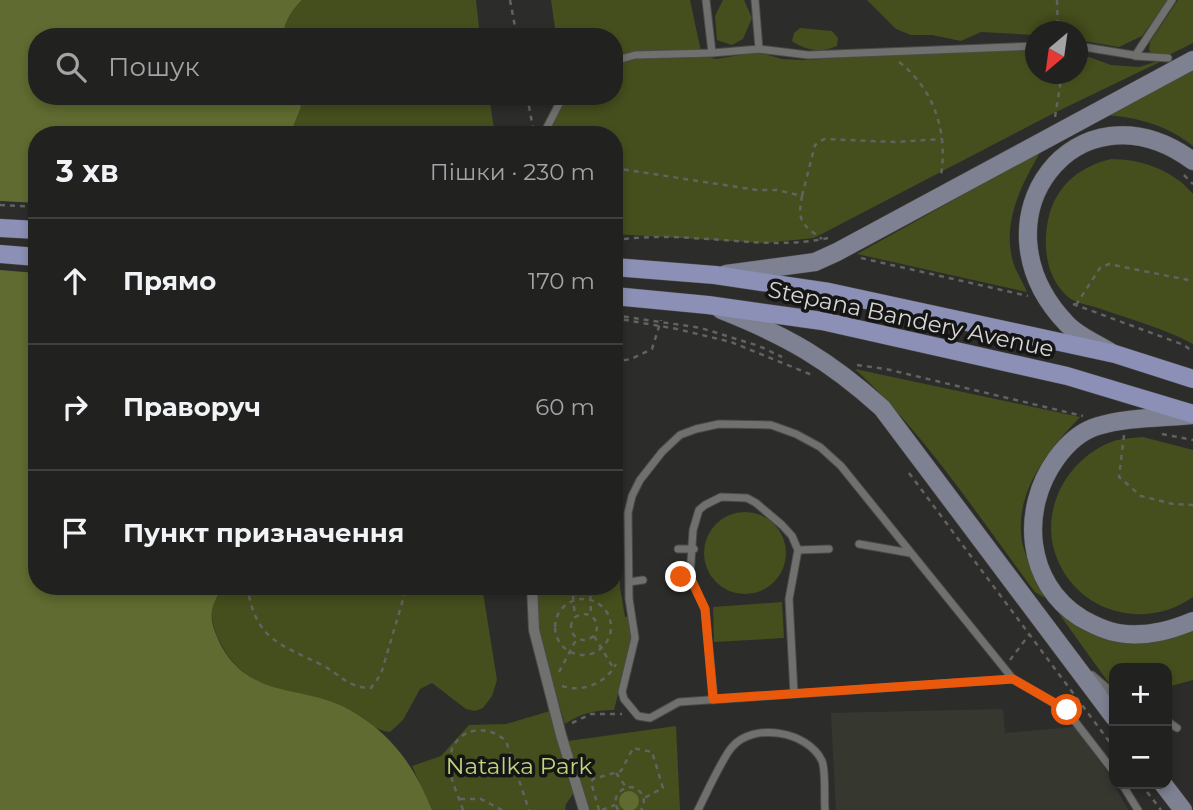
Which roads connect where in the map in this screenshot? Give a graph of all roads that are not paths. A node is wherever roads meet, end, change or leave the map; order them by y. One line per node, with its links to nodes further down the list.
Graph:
1 (706, 0): 7 (lane)
2 (755, 0): 6 (lane)
3 (1172, 0): 8 (lane)
4 (1025, 46): 6 (lane)
5 (1088, 48): 8 (lane)
6 (759, 49): 7 (lane)
7 (712, 53): 9 (lane)
8 (1135, 56): 10 (lane)
9 (623, 58)
10 (1168, 58)
11 (1193, 60): 20 (main road)
12 (558, 105): 13 (lane)
13 (547, 126)
14 (1187, 167): 23 (main road)
15 (0, 228): 16 (main road)
16 (28, 230)
17 (0, 254): 18 (main road)
18 (28, 256)
19 (623, 268): 20 (main road, Stepana Bandery Avenue)
20 (715, 275): 23 (main road, Stepana Bandery Avenue)
21 (623, 297): 22 (main road, Stepana Bandery Avenue)
22 (708, 305): 25 (main road, Stepana Bandery Avenue); 40 (main road)
23 (1115, 354): 24 (main road, Stepana Bandery Avenue)
24 (1193, 379)
25 (1193, 414): 39 (main road)
26 (859, 544): 33 (lane)
27 (628, 545): 28 (lane); 33 (lane); 37 (lane)
28 (638, 546)
29 (678, 549): 30 (lane)
30 (694, 549): 32 (lane); 35 (lane)
31 (829, 549): 32 (lane)
32 (798, 550): 43 (lane)
33 (911, 553): 41 (lane)
34 (681, 577): 35 (lane)
35 (690, 577): 44 (lane)
36 (643, 580): 37 (lane)
37 (629, 582): 44 (lane)
38 (532, 595): 51 (street)
39 (1193, 621)
40 (1066, 651): 42 (lane); 45 (main road)
41 (1013, 679): 43 (lane); 48 (lane)
42 (1109, 690)
43 (794, 694): 44 (lane)
44 (713, 699)
45 (1109, 710)
46 (1172, 724): 47 (lane)
47 (1177, 728)
48 (1109, 765)
49 (1125, 789): 54 (lane)
50 (1167, 789): 55 (main road)
51 (584, 810)
52 (698, 810): 53 (lane)
53 (825, 810)
54 (1139, 810)
55 (1183, 810)

